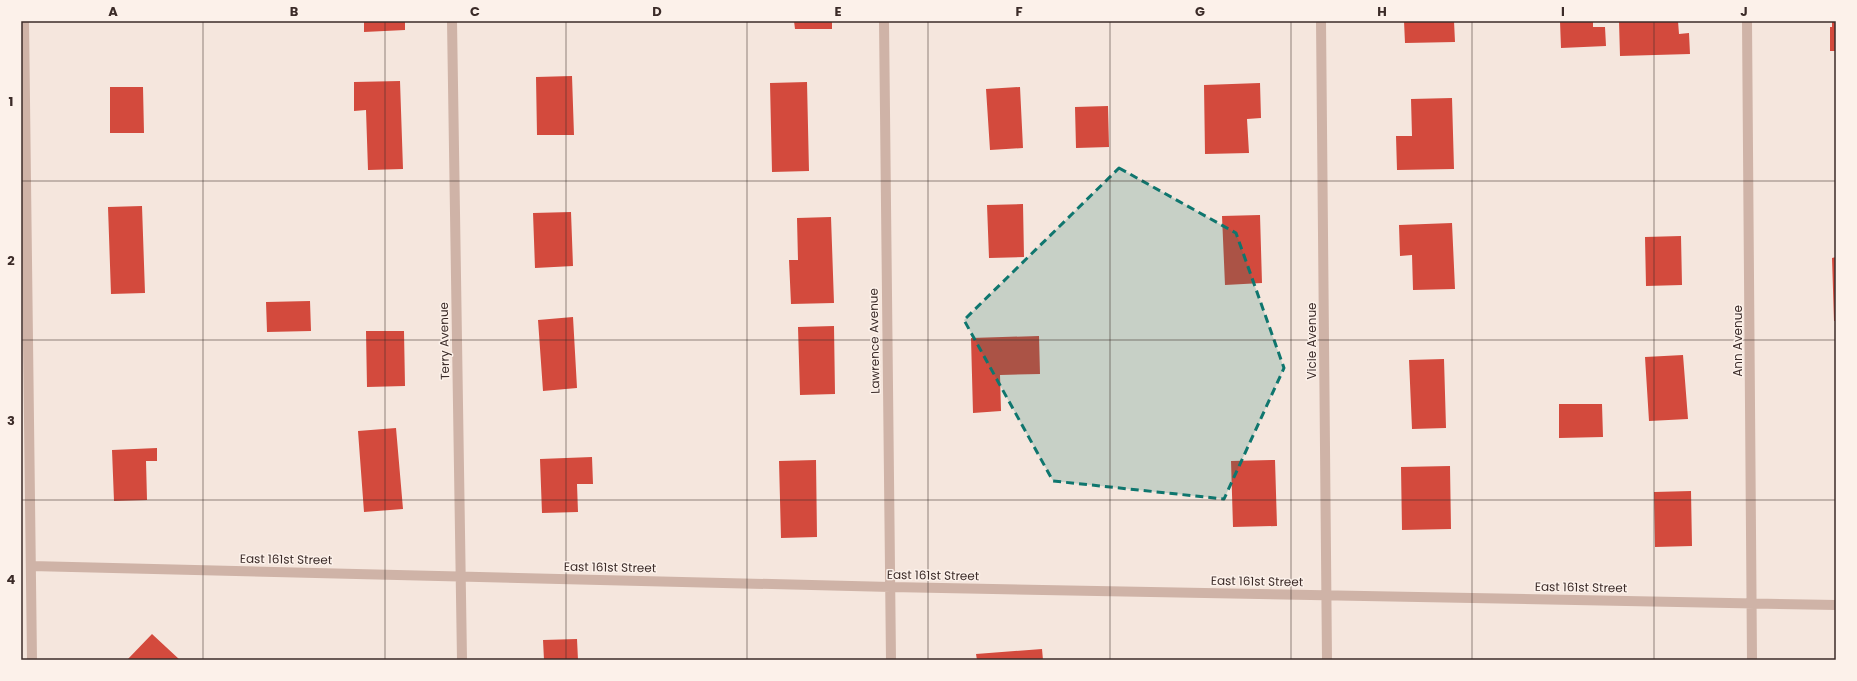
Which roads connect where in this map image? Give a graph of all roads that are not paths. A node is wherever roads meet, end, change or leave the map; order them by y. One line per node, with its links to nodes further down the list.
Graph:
1 (24, 21): 6 (street)
2 (452, 21): 7 (street, Terry Avenue)
3 (884, 21): 8 (street, Lawrence Avenue)
4 (1321, 21): 9 (street, Vicie Avenue)
5 (1747, 21): 10 (street, Ann Avenue)
6 (30, 566): 7 (street, East 161st Street); 12 (street)
7 (461, 577): 8 (street, East 161st Street); 13 (street, Terry Avenue)
8 (890, 587): 9 (street, East 161st Street); 14 (street, Lawrence Avenue)
9 (1326, 596): 10 (street, East 161st Street); 15 (street, Vicie Avenue)
10 (1752, 603): 11 (street, East 161st Street); 16 (street, Ann Avenue)
11 (1836, 605)
12 (32, 660)
13 (462, 660)
14 (891, 660)
15 (1327, 660)
16 (1752, 660)

